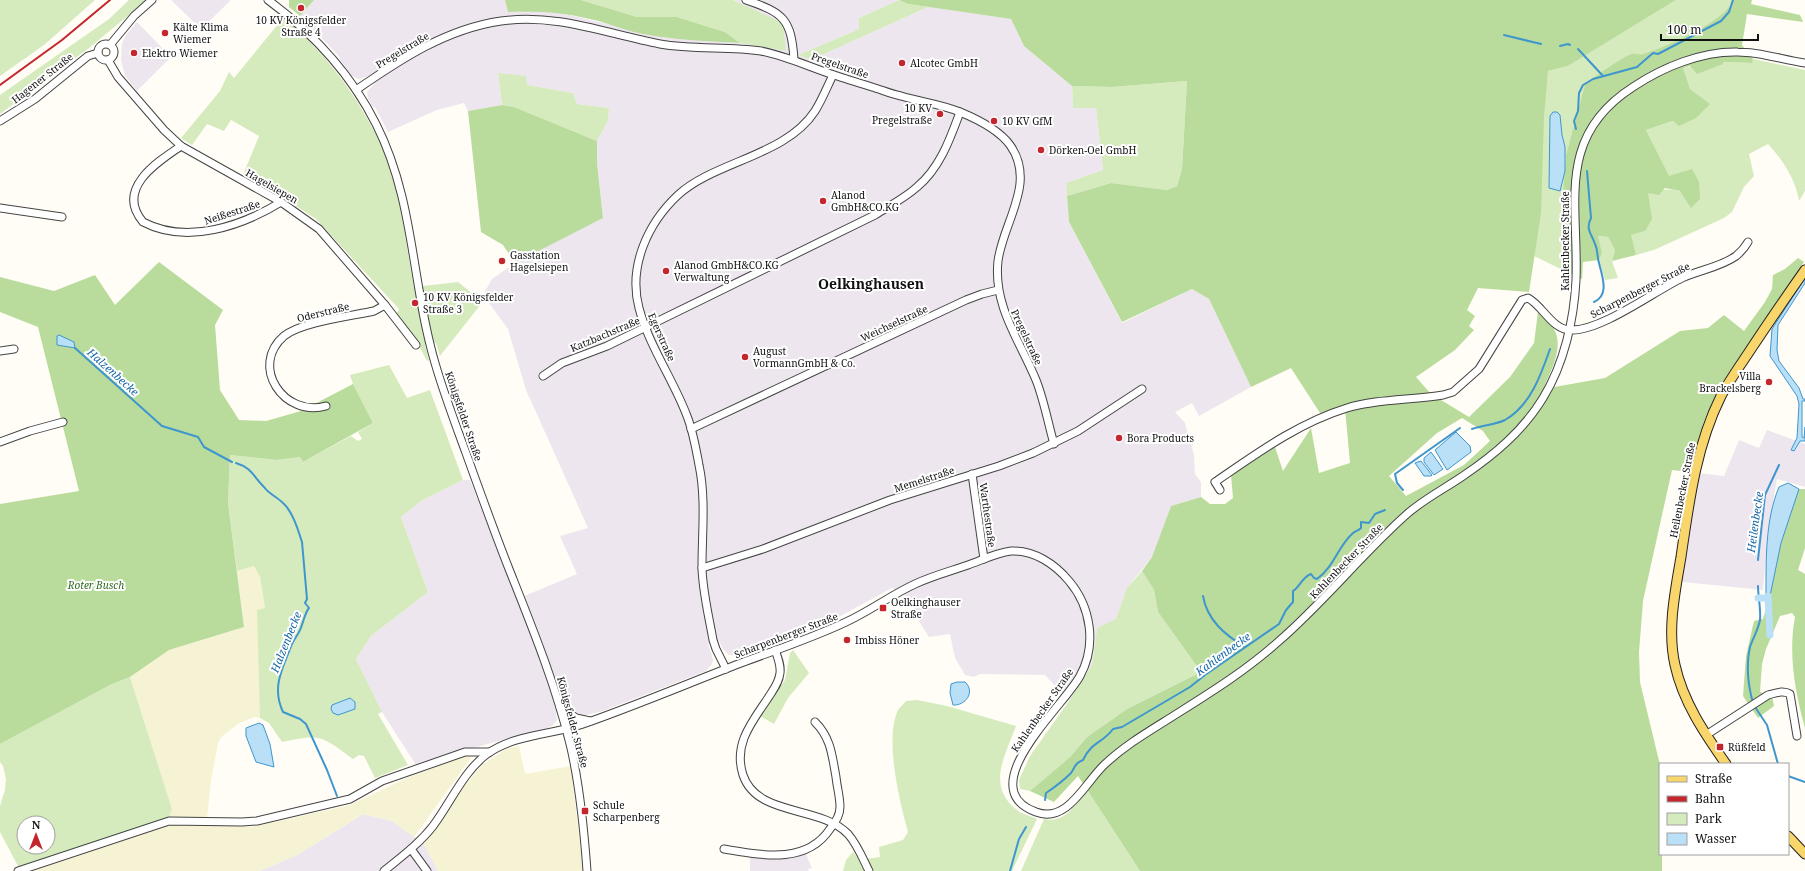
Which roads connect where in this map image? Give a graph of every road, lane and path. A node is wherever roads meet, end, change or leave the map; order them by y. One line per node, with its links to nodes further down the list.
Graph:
1 (152, 0): 4 (street)
2 (268, 0): 10 (street, Königsfelder Straße)
3 (746, 0): 6 (street)
4 (110, 45): 5 (street); 7 (street)
5 (98, 54): 7 (street); 12 (street, Hagener Straße)
6 (794, 59): 9 (street, Pregelstraße); 10 (street, Pregelstraße)
7 (108, 60): 13 (street, Hagelsiepen)
8 (1805, 63): 22 (street, Kahlenbecker Straße)
9 (832, 75): 11 (street, Pregelstraße); 21 (street, Egerstraße)
10 (356, 90): 39 (street, Königsfelder Straße)
11 (960, 112): 19 (street, Pregelstraße); 21 (street, Katzbachstraße)
12 (0, 121)
13 (181, 146): 14 (street, Hagelsiepen); 14 (street, Neißestraße)
14 (281, 202): 20 (street, Hagelsiepen)
15 (0, 208): 16 (street)
16 (62, 217)
17 (1748, 242): 22 (street, Scharpenberger Straße)
18 (1805, 270): 43 (main road, Heilenbecker Straße)
19 (998, 290): 30 (street, Weichselstraße); 32 (street, Pregelstraße)
20 (386, 305): 23 (street, Hagelsiepen); 28 (street, Oderstraße)
21 (646, 328): 26 (street, Katzbachstraße); 30 (street, Egerstraße)
22 (1569, 331): 34 (street); 35 (street, Kahlenbecker Straße)
23 (416, 345)
24 (14, 349): 25 (street)
25 (0, 351)
26 (543, 376)
27 (1142, 389): 32 (street, Memelstraße)
28 (326, 406)
29 (63, 422): 31 (street)
30 (691, 429): 36 (street, Egerstraße)
31 (0, 442)
32 (1054, 444): 33 (street, Memelstraße)
33 (972, 474): 35 (street, Warthestraße); 36 (street, Memelstraße)
34 (1220, 490)
35 (984, 559): 37 (street, Scharpenberger Straße)
36 (702, 568): 38 (street, Egerstraße)
37 (775, 650): 38 (street, Scharpenberger Straße); 47 (street)
38 (726, 669): 40 (street, Scharpenberger Straße)
39 (560, 707): 40 (street); 42 (street, Königsfelder Straße)
40 (592, 721): 42 (street, Scharpenberger Straße)
41 (815, 722): 47 (street)
42 (566, 730): 45 (street, Scharpenberger Straße); 55 (street, Königsfelder Straße)
43 (1706, 735): 44 (street); 46 (main road, Heilenbecker Straße)
44 (1797, 736)
45 (490, 752): 50 (street, Scharpenberger Straße); 52 (street)
46 (1725, 763)
47 (834, 824): 49 (street); 56 (street)
48 (1789, 837): 51 (main road)
49 (724, 848)
50 (411, 849): 53 (street, Scharpenberger Straße); 54 (street)
51 (1805, 854)
52 (18, 871)
53 (384, 871)
54 (427, 871)
55 (587, 871)
56 (869, 871)

